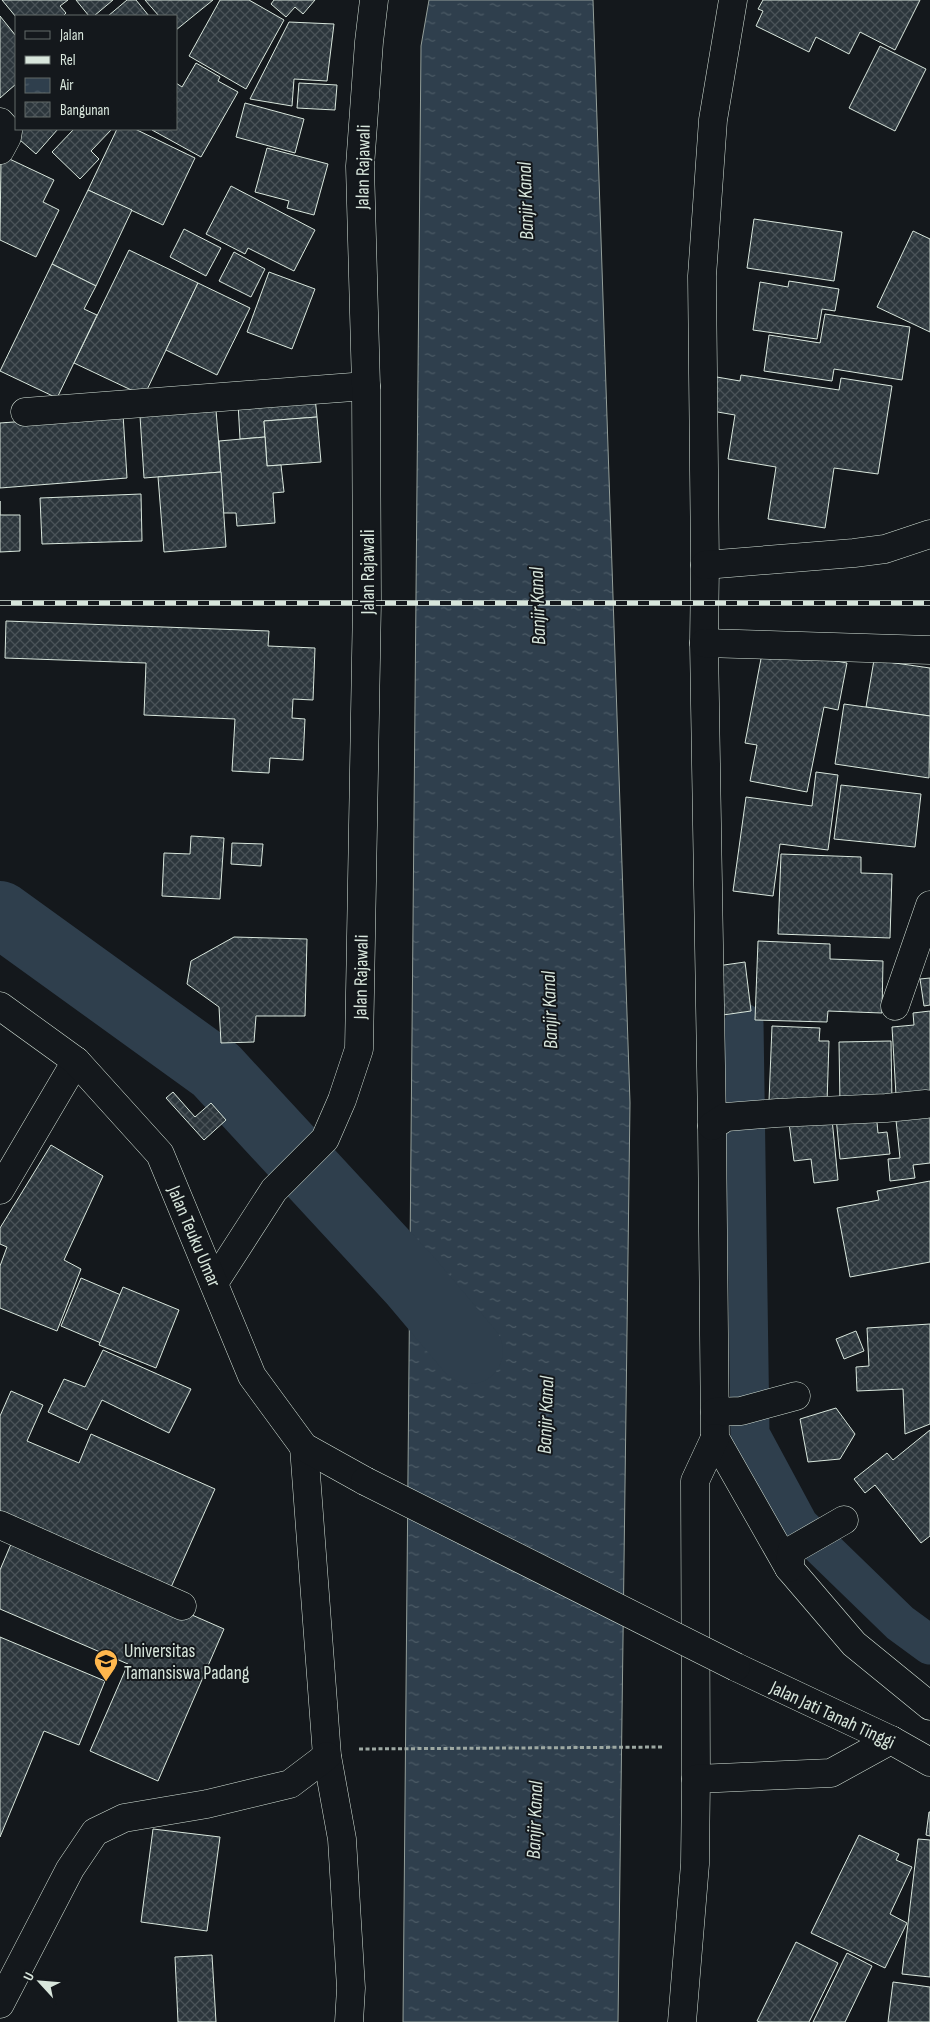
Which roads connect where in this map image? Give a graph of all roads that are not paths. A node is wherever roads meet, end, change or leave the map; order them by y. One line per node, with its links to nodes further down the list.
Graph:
1 (374, 0): 5 (street, Jalan Rajawali)
2 (733, 0): 8 (street)
3 (0, 122): 4 (street)
4 (0, 150)
5 (366, 386): 6 (street); 18 (street, Jalan Rajawali)
6 (25, 412)
7 (930, 534): 8 (street)
8 (705, 565): 9 (street)
9 (704, 643): 10 (street); 16 (street)
10 (930, 650)
11 (930, 905): 13 (street)
12 (0, 1006): 14 (street, Jalan Teuku Umar)
13 (895, 1006)
14 (76, 1062): 17 (street); 18 (street, Jalan Teuku Umar)
15 (926, 1104): 16 (street)
16 (719, 1122): 20 (street)
17 (0, 1190)
18 (214, 1283): 21 (street, Jalan Teuku Umar)
19 (790, 1398): 20 (street)
20 (724, 1421): 25 (street); 31 (street)
21 (304, 1447): 22 (street, Jalan Teuku Umar); 29 (street)
22 (365, 1480): 28 (street, Jalan Jati Tanah Tinggi, bridge)
23 (0, 1525): 26 (street)
24 (837, 1525): 25 (street)
25 (790, 1559): 27 (street)
26 (182, 1606)
27 (930, 1706)
28 (891, 1740): 30 (street, Jalan Jati Tanah Tinggi); 31 (street)
29 (327, 1756): 32 (street); 33 (street)
30 (930, 1762)
31 (696, 1779): 34 (street)
32 (0, 2004)
33 (349, 2022)
34 (682, 2022)

